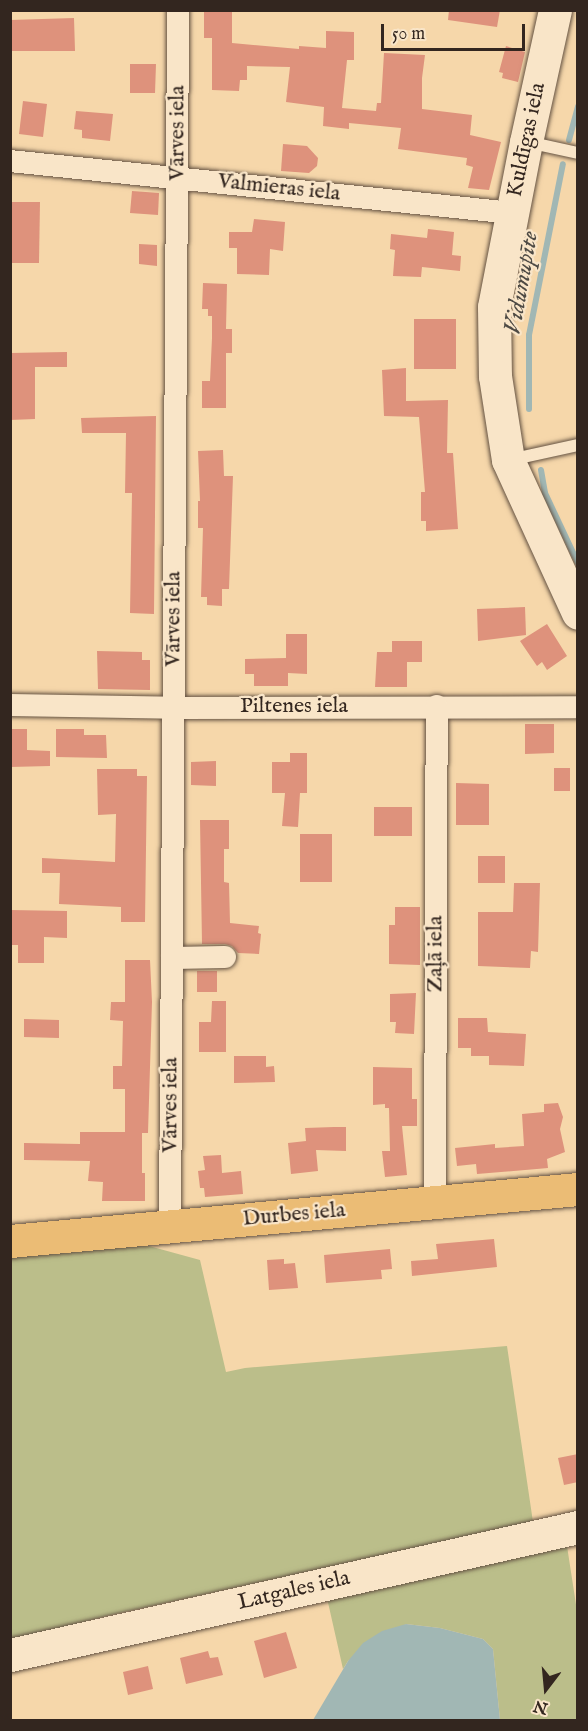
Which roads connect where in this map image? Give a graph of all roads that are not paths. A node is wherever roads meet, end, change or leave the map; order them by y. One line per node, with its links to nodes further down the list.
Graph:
1 (178, 10): 6 (street, Vārves iela)
2 (555, 10): 3 (street, Kuldīgas iela)
3 (525, 142): 4 (lane); 7 (street, Kuldīgas iela)
4 (578, 153)
5 (10, 160): 6 (street, Valmieras iela)
6 (178, 177): 7 (street, Valmieras iela); 14 (street, Vārves iela)
7 (512, 213): 9 (street, Kuldīgas iela)
8 (578, 445): 9 (lane)
9 (508, 460): 10 (street, Kuldīgas iela)
10 (578, 613)
11 (10, 705): 14 (street, Piltenes iela)
12 (437, 706): 13 (street, Piltenes iela); 14 (street, Piltenes iela); 18 (street, Zaļā iela)
13 (578, 707)
14 (174, 708): 16 (street, Vārves iela)
15 (225, 957): 16 (street)
16 (172, 958): 19 (street, Vārves iela)
17 (578, 1189): 18 (main road, Durbes iela)
18 (435, 1202): 19 (main road, Durbes iela)
19 (170, 1227): 20 (main road, Durbes iela)
20 (10, 1241)
21 (578, 1527): 22 (street, Latgales iela)
22 (10, 1655)

